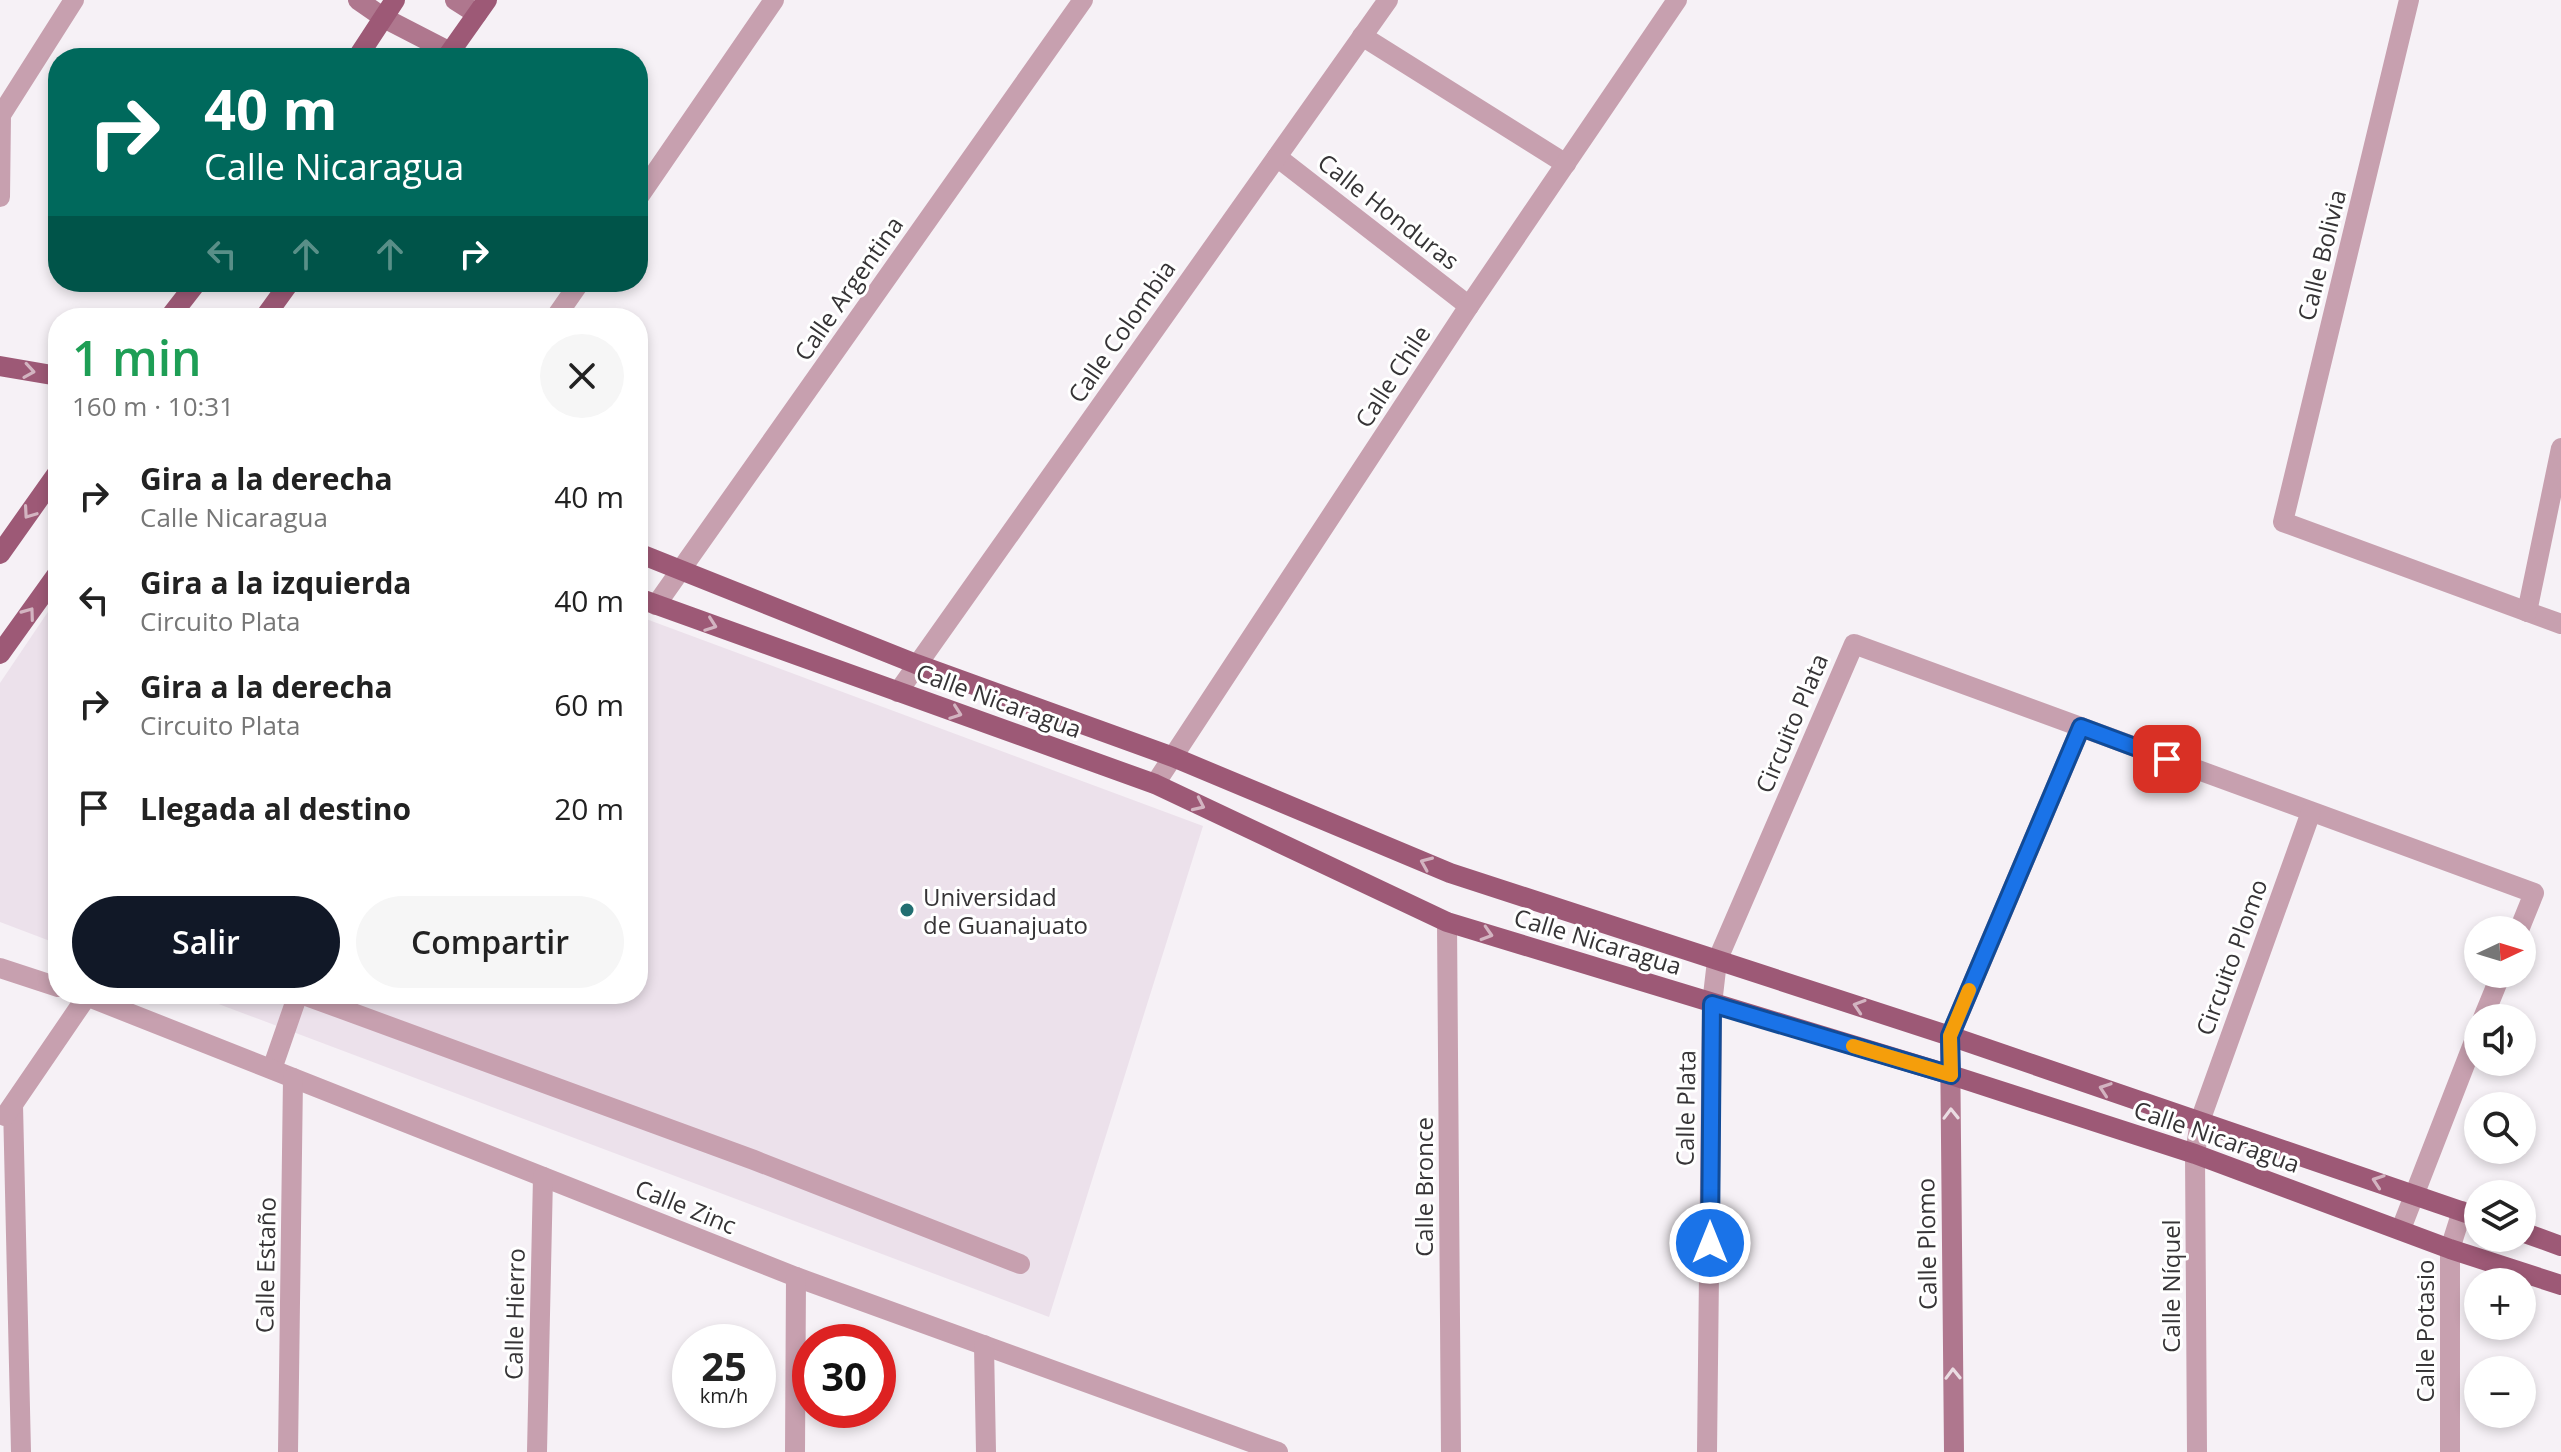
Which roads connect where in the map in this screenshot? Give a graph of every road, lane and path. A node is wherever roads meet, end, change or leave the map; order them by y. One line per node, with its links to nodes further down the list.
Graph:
1 (74, 0): 16 (street)
2 (358, 0): 11 (main road)
3 (395, 0): 11 (main road)
4 (455, 0): 10 (main road)
5 (774, 0): 19 (street)
6 (1388, 0): 12 (street, Calle Colombia)
7 (1677, 0): 18 (street, Calle Chile)
8 (2409, 0): 34 (street, Calle Bolivia)
9 (1075, 3): 30 (street, Calle Argentina)
10 (482, 7): 15 (main road)
11 (384, 18): 13 (main road); 14 (main road)
12 (1362, 36): 17 (street, Calle Colombia); 18 (street)
13 (364, 48)
14 (436, 48)
15 (453, 48)
16 (0, 115): 20 (street)
17 (1277, 157): 22 (street, Calle Honduras); 37 (street, Calle Colombia)
18 (1566, 164): 22 (street, Calle Chile)
19 (648, 183)
20 (0, 197)
21 (189, 292): 23 (main road)
22 (1469, 306): 40 (street, Calle Chile)
23 (177, 308)
24 (0, 366): 25 (main road, one-way to 25)
25 (48, 374)
26 (2561, 448): 34 (street)
27 (48, 486): 28 (main road, one-way to 28)
28 (0, 554)
29 (648, 557): 30 (main road, Calle Nicaragua)
30 (682, 569): 32 (street, Calle Argentina); 37 (main road, Calle Nicaragua)
31 (48, 587): 36 (main road, one-way to 31)
32 (648, 601)
33 (648, 602): 38 (main road, Calle Nicaragua, one-way to 38)
34 (2527, 612): 35 (street)
35 (2561, 624)
36 (0, 654)
37 (916, 664): 38 (street, Calle Colombia); 40 (main road, Calle Nicaragua)
38 (898, 692): 41 (main road, Calle Nicaragua, one-way to 41)
39 (2081, 727): 42 (street, Circuito Plata); 45 (street, Circuito Plata); 53 (street)
40 (1173, 757): 41 (street, Calle Chile); 45 (main road, Calle Nicaragua, one-way to 40)
41 (1155, 784): 44 (main road, Calle Nicaragua, one-way to 44)
42 (2311, 812): 43 (street, Circuito Plata); 59 (street, Circuito Plomo)
43 (2525, 916)
44 (1447, 922): 52 (main road, Calle Nicaragua, one-way to 52); 80 (street, Calle Bronce)
45 (1717, 961): 52 (street, Circuito Plata); 53 (main road, Calle Nicaragua, one-way to 45)
46 (0, 968): 47 (street)
47 (48, 984)
48 (78, 1004): 58 (street)
49 (107, 1004): 55 (street, Calle Zinc)
50 (296, 1004): 55 (street)
51 (327, 1004): 70 (street)
52 (1712, 1004): 56 (main road, Calle Nicaragua); 81 (street, Calle Plata)
53 (1950, 1036): 56 (main road, Calle Plomo); 59 (main road, Calle Nicaragua, one-way to 53)
54 (2464, 1066): 63 (street)
55 (272, 1069): 57 (street, Calle Zinc)
56 (1951, 1075): 61 (main road, Calle Nicaragua); 82 (main road, Calle Plomo, one-way to 56)
57 (293, 1078): 62 (street, Calle Zinc); 75 (street, Calle Estaño)
58 (13, 1105): 60 (street); 74 (street)
59 (2200, 1121): 61 (street, Calle Níquel); 63 (main road, Calle Nicaragua, one-way to 59)
60 (0, 1122)
61 (2195, 1154): 66 (main road, Calle Nicaragua); 83 (street, Calle Níquel)
62 (543, 1177): 71 (street, Calle Zinc); 76 (street, Calle Hierro)
63 (2413, 1193): 64 (main road, Calle Nicaragua); 66 (street)
64 (2464, 1212)
65 (2464, 1224): 69 (street, Calle Potasio)
66 (2401, 1229): 69 (main road, Calle Nicaragua)
67 (2536, 1237): 68 (main road)
68 (2561, 1246)
69 (2450, 1249): 72 (main road, Calle Nicaragua); 84 (street, Calle Potasio)
70 (1020, 1264)
71 (796, 1277): 73 (street, Calle Zinc); 77 (street)
72 (2561, 1285)
73 (984, 1345): 78 (street); 79 (street, Calle Zinc)
74 (21, 1452)
75 (288, 1452)
76 (537, 1452)
77 (795, 1452)
78 (986, 1452)
79 (1278, 1452)
80 (1451, 1452)
81 (1707, 1452)
82 (1954, 1452)
83 (2197, 1452)
84 (2450, 1452)

